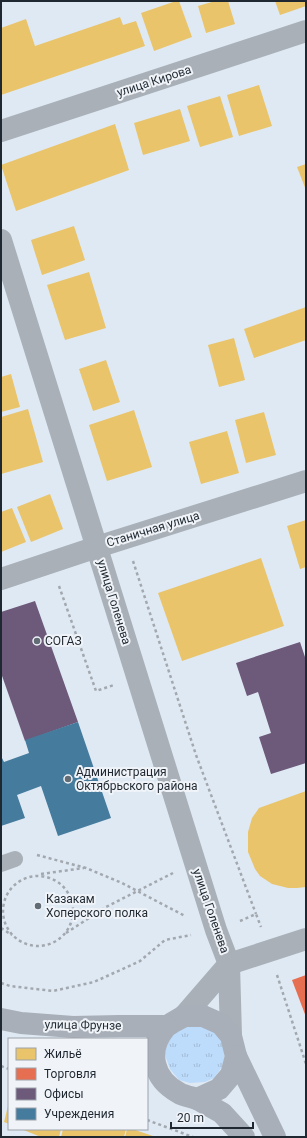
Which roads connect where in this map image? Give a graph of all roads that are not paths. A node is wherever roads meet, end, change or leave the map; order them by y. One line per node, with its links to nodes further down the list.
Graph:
1 (306, 31): 2 (street, улица Кирова)
2 (1, 131)
3 (1, 240): 5 (street, улица Голенева)
4 (306, 481): 5 (street, Станичная улица)
5 (97, 547): 6 (street, Станичная улица); 8 (street, улица Голенева)
6 (1, 579)
7 (306, 939): 8 (street)
8 (229, 964): 10 (street, улица Голенева); 13 (street, улица Голенева)
9 (1, 1020): 10 (main road, улица Фрунзе)
10 (175, 1021): 13 (main road); 15 (main road)
11 (1, 1032): 12 (main road)
12 (18, 1038)
13 (233, 1046): 15 (main road); 17 (main road, улица Голенева)
14 (148, 1082): 15 (main road)
15 (188, 1096): 16 (main road)
16 (244, 1137)
17 (275, 1137)

